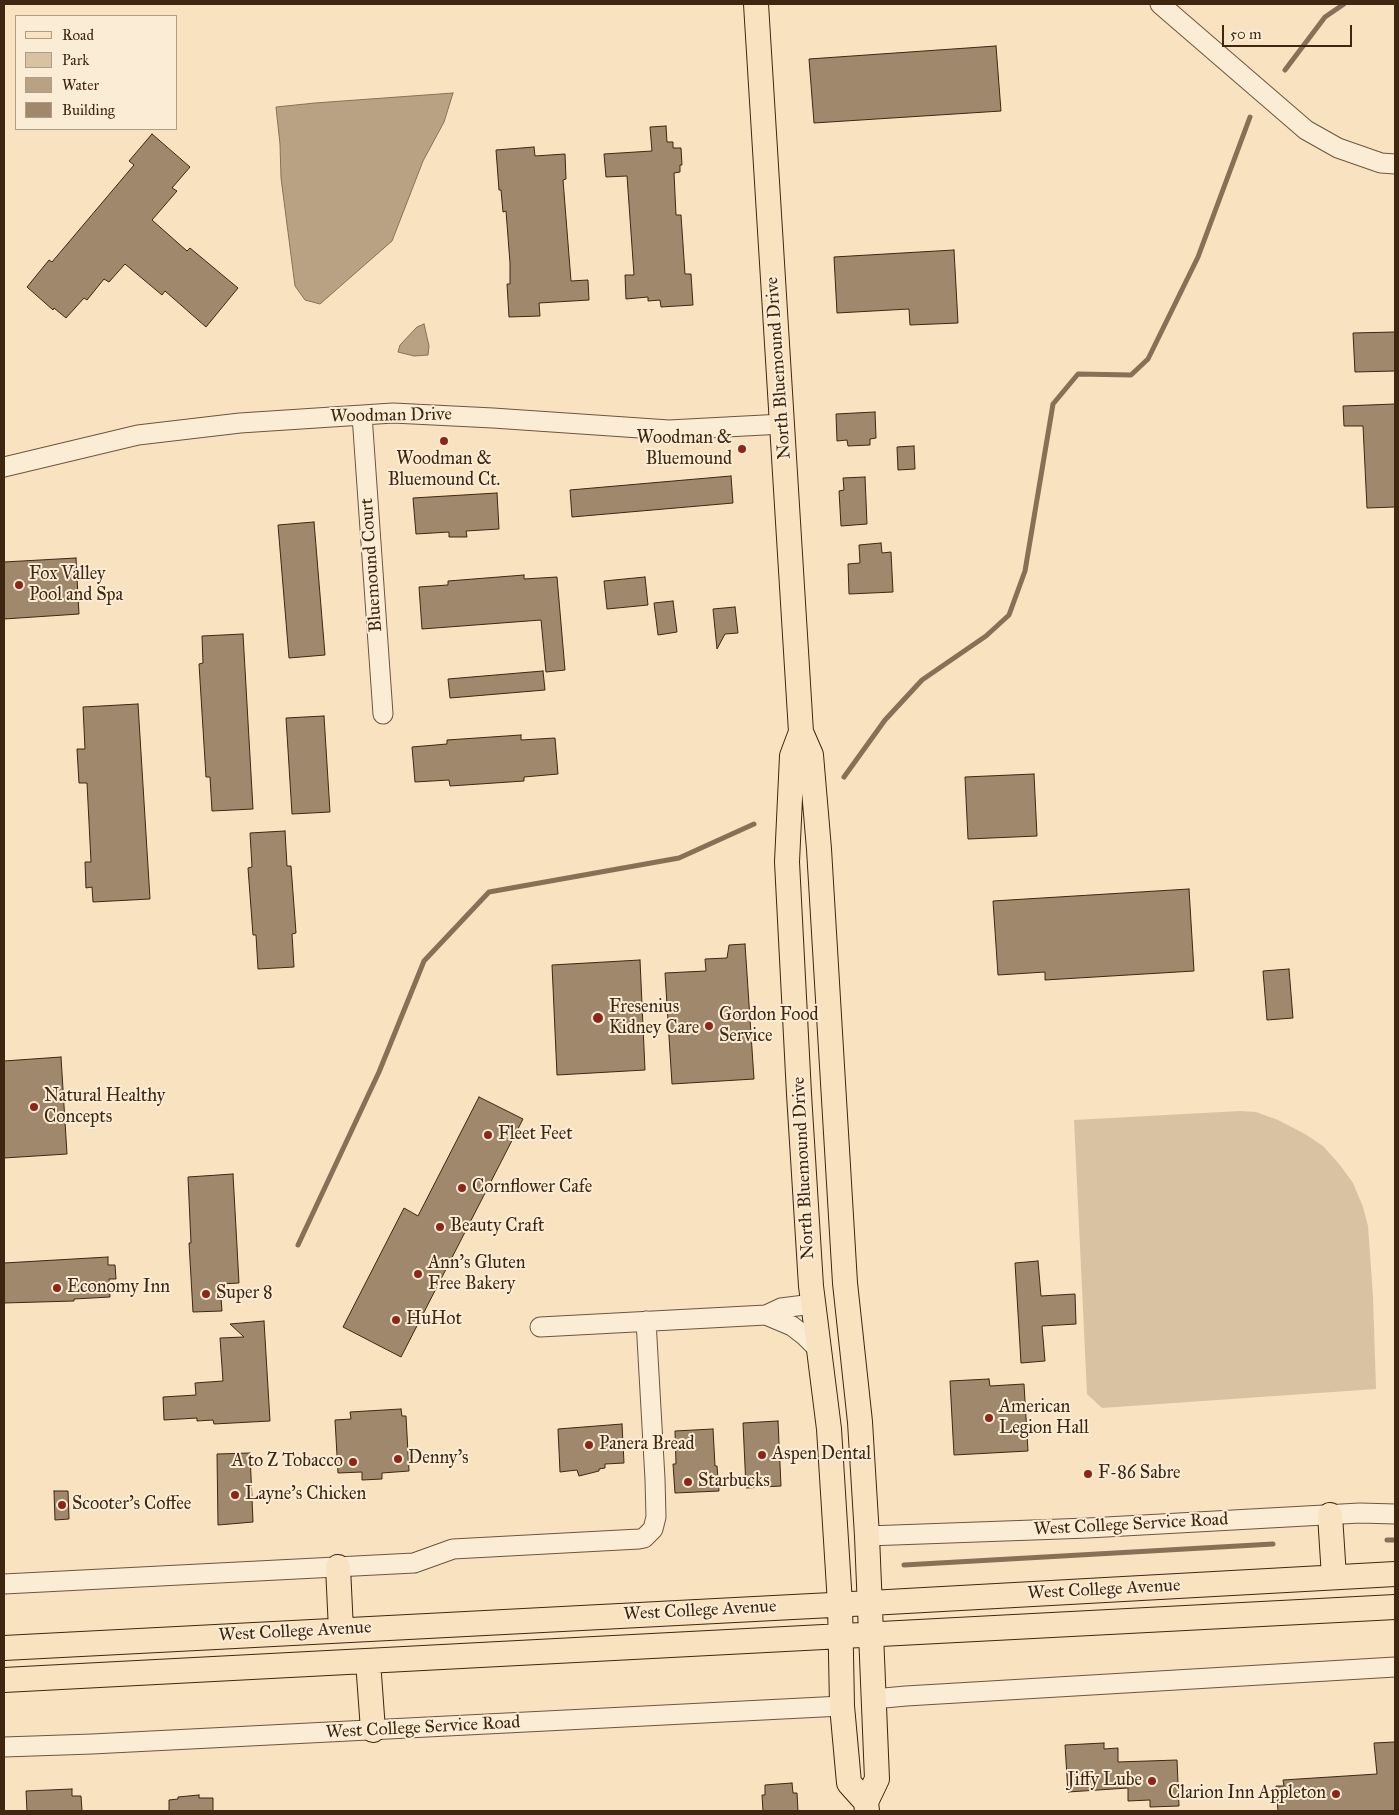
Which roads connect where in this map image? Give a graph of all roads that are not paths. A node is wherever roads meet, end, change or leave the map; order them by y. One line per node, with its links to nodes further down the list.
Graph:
1 (756, 4): 5 (main road, North Bluemound Drive)
2 (1160, 4): 3 (street)
3 (1395, 164)
4 (362, 415): 5 (street, Woodman Drive); 6 (street, Woodman Drive); 7 (street, Bluemound Court)
5 (783, 424): 8 (main road, North Bluemound Drive)
6 (4, 467)
7 (384, 714)
8 (801, 732): 9 (main road, North Bluemound Drive); 14 (main road, North Bluemound Drive)
9 (813, 1304): 10 (street); 13 (main road, North Bluemound Drive); 14 (main road)
10 (766, 1315): 11 (street); 13 (street)
11 (646, 1321): 12 (street); 18 (street)
12 (540, 1327)
13 (818, 1349): 23 (main road, North Bluemound Drive)
14 (858, 1406): 17 (main road, North Bluemound Drive)
15 (1395, 1514): 16 (street, West College Service Road)
16 (1330, 1515): 17 (street, West College Service Road); 20 (main road)
17 (868, 1536): 22 (main road, North Bluemound Drive)
18 (338, 1567): 21 (street); 25 (main road)
19 (1395, 1574): 20 (main road, West College Avenue)
20 (1334, 1577): 22 (main road, West College Avenue)
21 (4, 1584)
22 (870, 1603): 23 (main road, West College Avenue); 26 (main road, North Bluemound Drive)
23 (840, 1604): 25 (main road, West College Avenue); 27 (main road, North Bluemound Drive)
24 (1395, 1607): 26 (main road, West College Avenue)
25 (341, 1630): 28 (main road, West College Avenue)
26 (871, 1635): 27 (main road, West College Avenue); 32 (main road, North Bluemound Drive)
27 (841, 1636): 29 (main road, West College Avenue); 33 (main road, North Bluemound Drive)
28 (4, 1648)
29 (368, 1662): 31 (main road, West College Avenue); 34 (main road)
30 (1395, 1667): 32 (street)
31 (4, 1680)
32 (873, 1700): 36 (main road, North Bluemound Drive)
33 (842, 1706): 34 (street, West College Service Road); 36 (main road, North Bluemound Drive)
34 (373, 1730): 35 (street, West College Service Road)
35 (4, 1747)
36 (866, 1807)

